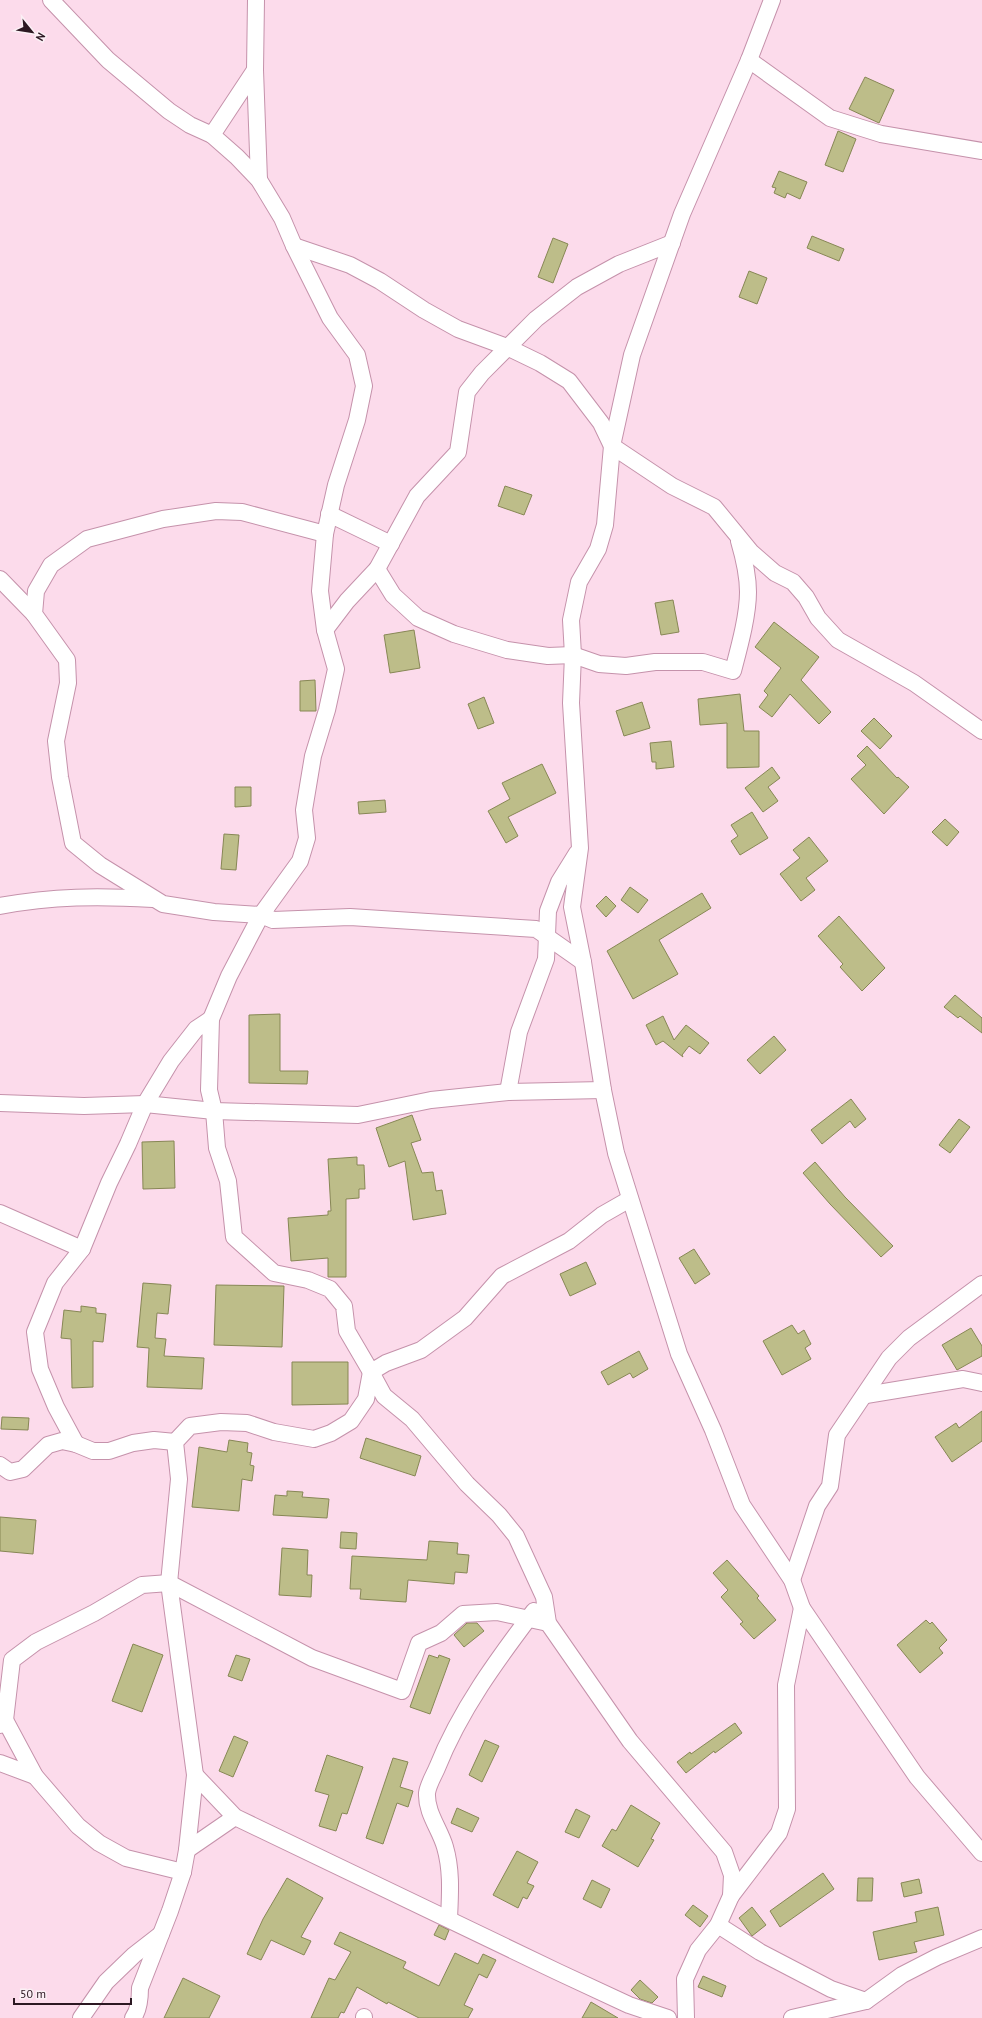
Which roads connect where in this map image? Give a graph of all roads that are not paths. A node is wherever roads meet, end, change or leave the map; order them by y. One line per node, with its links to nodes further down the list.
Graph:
1 (51, 0): 6 (street)
2 (256, 0): 5 (street)
3 (772, 0): 4 (street)
4 (749, 60): 7 (street); 9 (street)
5 (255, 70): 6 (street); 8 (street)
6 (212, 135): 8 (street)
7 (982, 151)
8 (259, 180): 10 (street)
9 (672, 243): 11 (street); 12 (street)
10 (294, 246): 11 (street); 13 (street)
11 (507, 348): 12 (street); 16 (street)
12 (612, 446): 15 (street); 21 (street)
13 (329, 514): 14 (street); 16 (street)
14 (325, 534): 19 (street); 20 (street)
15 (738, 538): 21 (street); 22 (street)
16 (391, 544): 17 (street)
17 (377, 569): 20 (street); 21 (street)
18 (0, 579): 19 (street)
19 (34, 614): 24 (street)
20 (325, 630): 26 (street)
21 (573, 655): 23 (street)
22 (982, 731)
23 (580, 848): 27 (street); 28 (street)
24 (154, 899): 25 (street); 26 (street)
25 (0, 906)
26 (261, 915): 27 (street); 29 (street)
27 (547, 935): 28 (street); 31 (street)
28 (583, 962): 30 (street)
29 (211, 1019): 33 (street); 34 (street)
30 (603, 1090): 31 (street); 35 (street)
31 (508, 1092): 34 (street)
32 (0, 1103): 33 (street)
33 (145, 1104): 34 (street); 37 (street)
34 (214, 1111): 39 (street)
35 (630, 1199): 39 (street); 45 (street)
36 (0, 1213): 37 (street)
37 (82, 1249): 43 (street)
38 (982, 1284): 41 (street)
39 (371, 1372): 42 (street); 47 (street)
40 (982, 1383): 41 (street)
41 (866, 1395): 45 (street)
42 (175, 1442): 43 (street); 46 (street)
43 (76, 1444): 44 (street)
44 (0, 1465)
45 (792, 1580): 48 (street)
46 (169, 1583): 49 (street); 51 (street); 54 (street)
47 (544, 1596): 49 (street); 50 (street)
48 (802, 1608): 57 (street); 59 (street)
49 (528, 1618): 50 (street); 60 (street)
50 (548, 1623): 59 (street)
51 (2, 1721): 53 (street)
52 (0, 1763): 53 (street)
53 (35, 1776): 58 (street)
54 (195, 1776): 55 (street); 56 (street)
55 (235, 1817): 56 (street); 60 (street)
56 (187, 1850): 58 (street)
57 (982, 1853)
58 (182, 1872): 62 (street)
59 (730, 1896): 61 (street)
60 (449, 1919): 67 (street)
61 (718, 1925): 64 (street); 68 (street)
62 (162, 1934): 65 (street); 66 (street)
63 (982, 1938): 64 (street)
64 (866, 2001): 69 (street)
65 (81, 2018)
66 (133, 2018)
67 (668, 2018)
68 (686, 2018)
69 (792, 2018)

